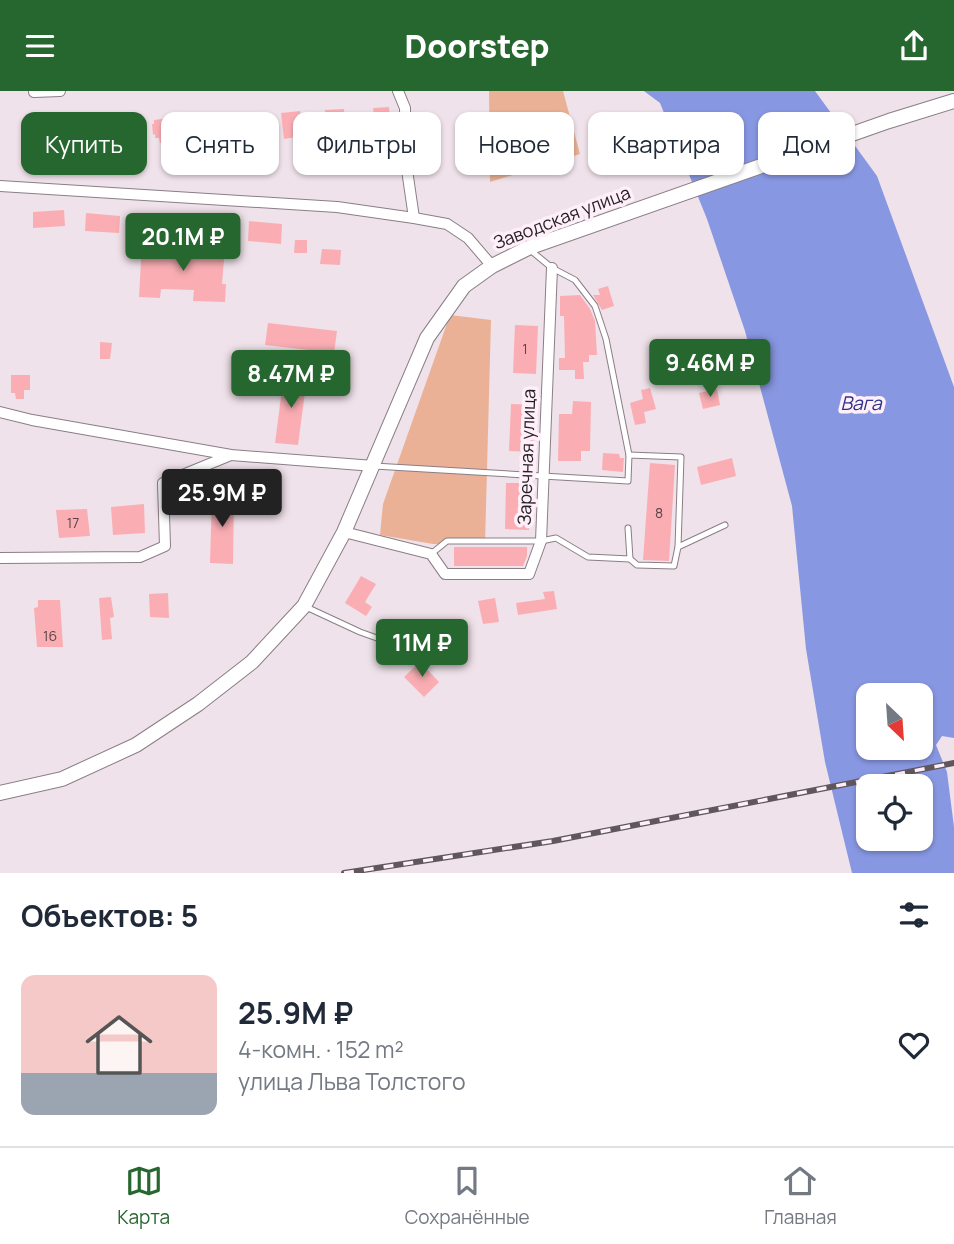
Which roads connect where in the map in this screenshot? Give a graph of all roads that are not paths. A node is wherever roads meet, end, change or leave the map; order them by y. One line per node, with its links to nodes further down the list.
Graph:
1 (60, 91): 3 (street)
2 (398, 91): 6 (street)
3 (34, 92)
4 (954, 101): 7 (main road, Заводская улица)
5 (0, 186): 6 (street)
6 (414, 218): 8 (street)
7 (528, 249): 8 (main road, Заводская улица); 9 (lane)
8 (492, 266): 13 (main road, Заводская улица)
9 (552, 268): 12 (lane); 14 (street, Заречная улица)
10 (0, 412): 11 (street)
11 (231, 455): 13 (street); 21 (street)
12 (629, 455): 14 (lane); 19 (lane)
13 (374, 465): 14 (lane); 17 (main road, Заводская улица)
14 (542, 478): 18 (street, Заречная улица)
15 (725, 525): 19 (lane)
16 (628, 528): 22 (lane)
17 (344, 532): 20 (street, Заречная улица); 23 (main road, Заводская улица)
18 (541, 541): 20 (lane); 20 (street, Заречная улица); 22 (lane)
19 (678, 547): 22 (lane)
20 (431, 554)
21 (0, 558)
22 (630, 559)
23 (304, 607): 24 (lane); 25 (main road, Заводская улица)
24 (405, 647)
25 (0, 793)

